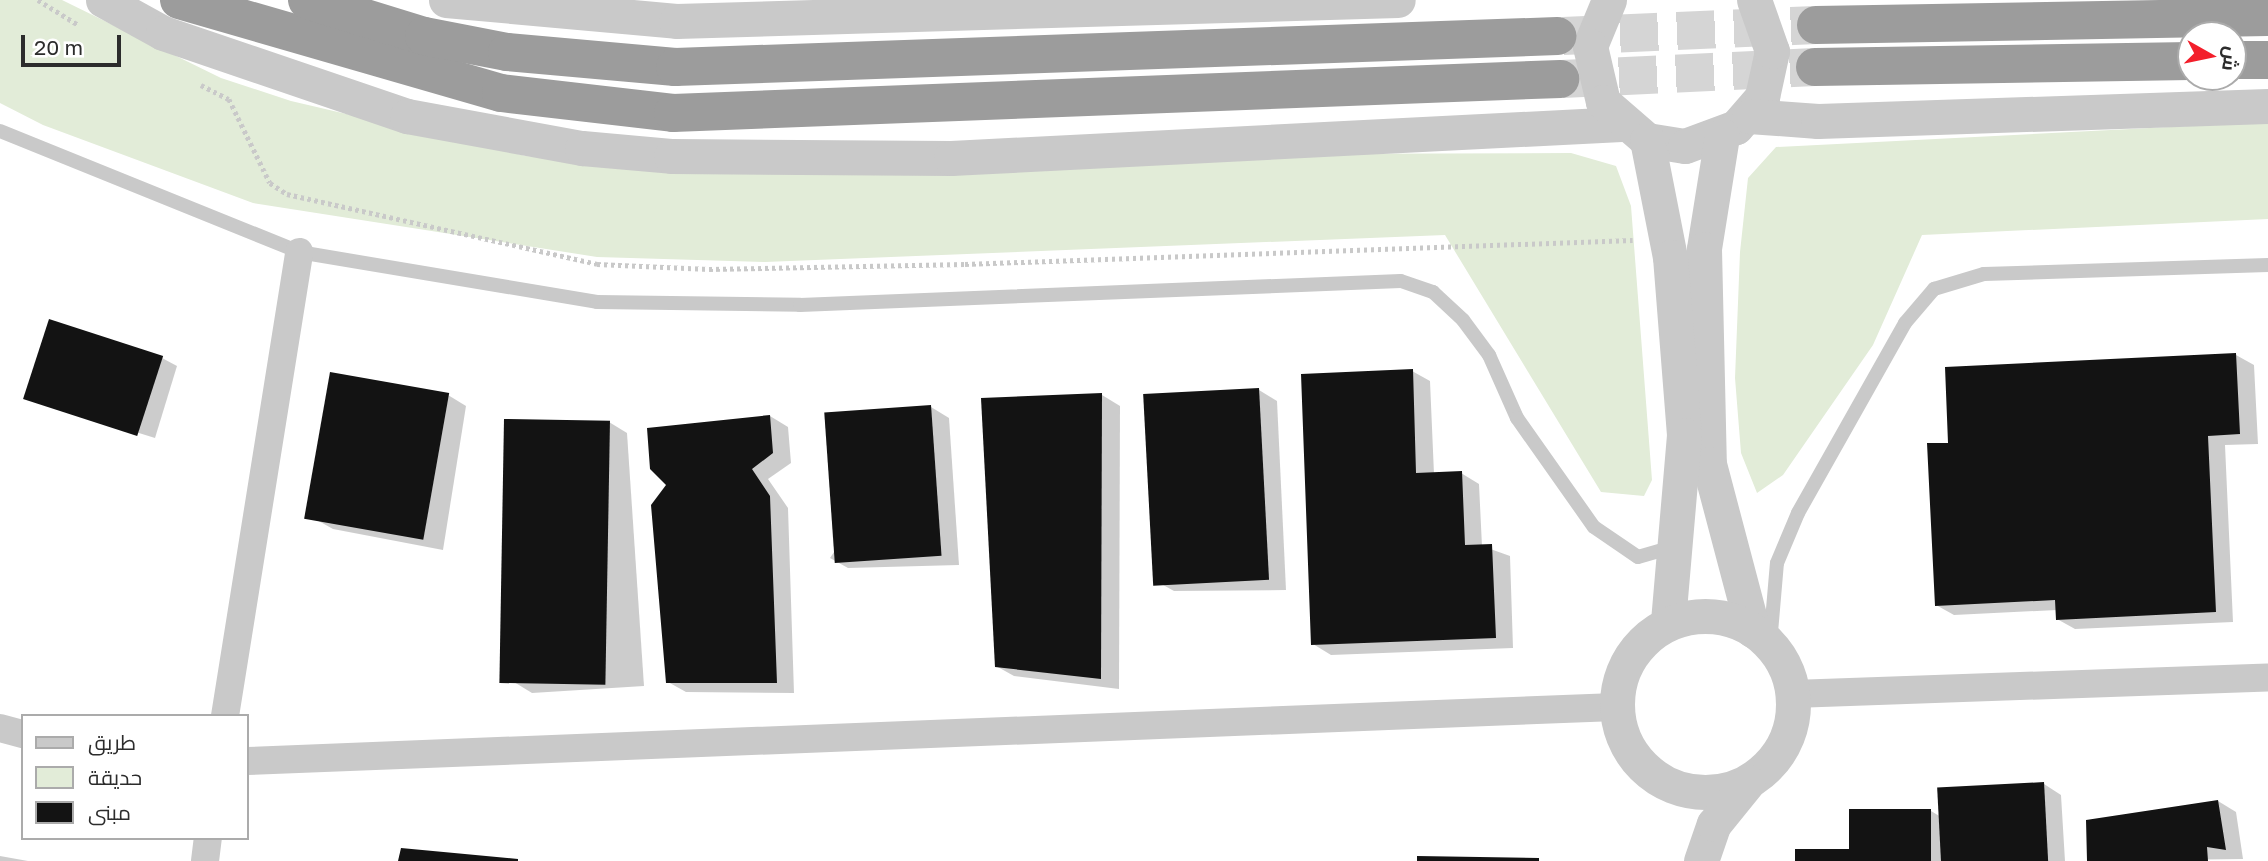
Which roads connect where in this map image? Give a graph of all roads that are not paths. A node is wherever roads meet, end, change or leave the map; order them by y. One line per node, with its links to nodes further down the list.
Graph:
1 (179, 0): 15 (highway)
2 (307, 0): 10 (highway)
3 (446, 0): 4 (street)
4 (1398, 0)
5 (1609, 0): 19 (street)
6 (1754, 0): 17 (street)
7 (97, 15): 19 (street)
8 (2268, 17): 9 (highway)
9 (1816, 25)
10 (1557, 36)
11 (2247, 60): 12 (highway)
12 (2268, 60)
13 (2177, 61): 14 (highway)
14 (1815, 67)
15 (1560, 79)
16 (2268, 106): 17 (street)
17 (1735, 126): 19 (street); 24 (street)
18 (0, 131): 20 (lane)
19 (1634, 132): 22 (street)
20 (299, 252): 22 (lane); 28 (street)
21 (2268, 265): 24 (lane)
22 (1675, 547): 23 (street)
23 (1668, 622): 24 (street); 27 (street)
24 (1762, 637): 26 (street)
25 (2268, 677): 26 (street)
26 (1793, 694): 33 (street)
27 (1616, 707): 31 (street); 32 (street)
28 (225, 714)
29 (0, 728): 30 (street)
30 (21, 733)
31 (248, 761)
32 (1660, 780): 33 (street); 36 (street)
33 (1748, 782): 36 (street)
34 (208, 840): 35 (street)
35 (205, 861)
36 (1699, 861)

